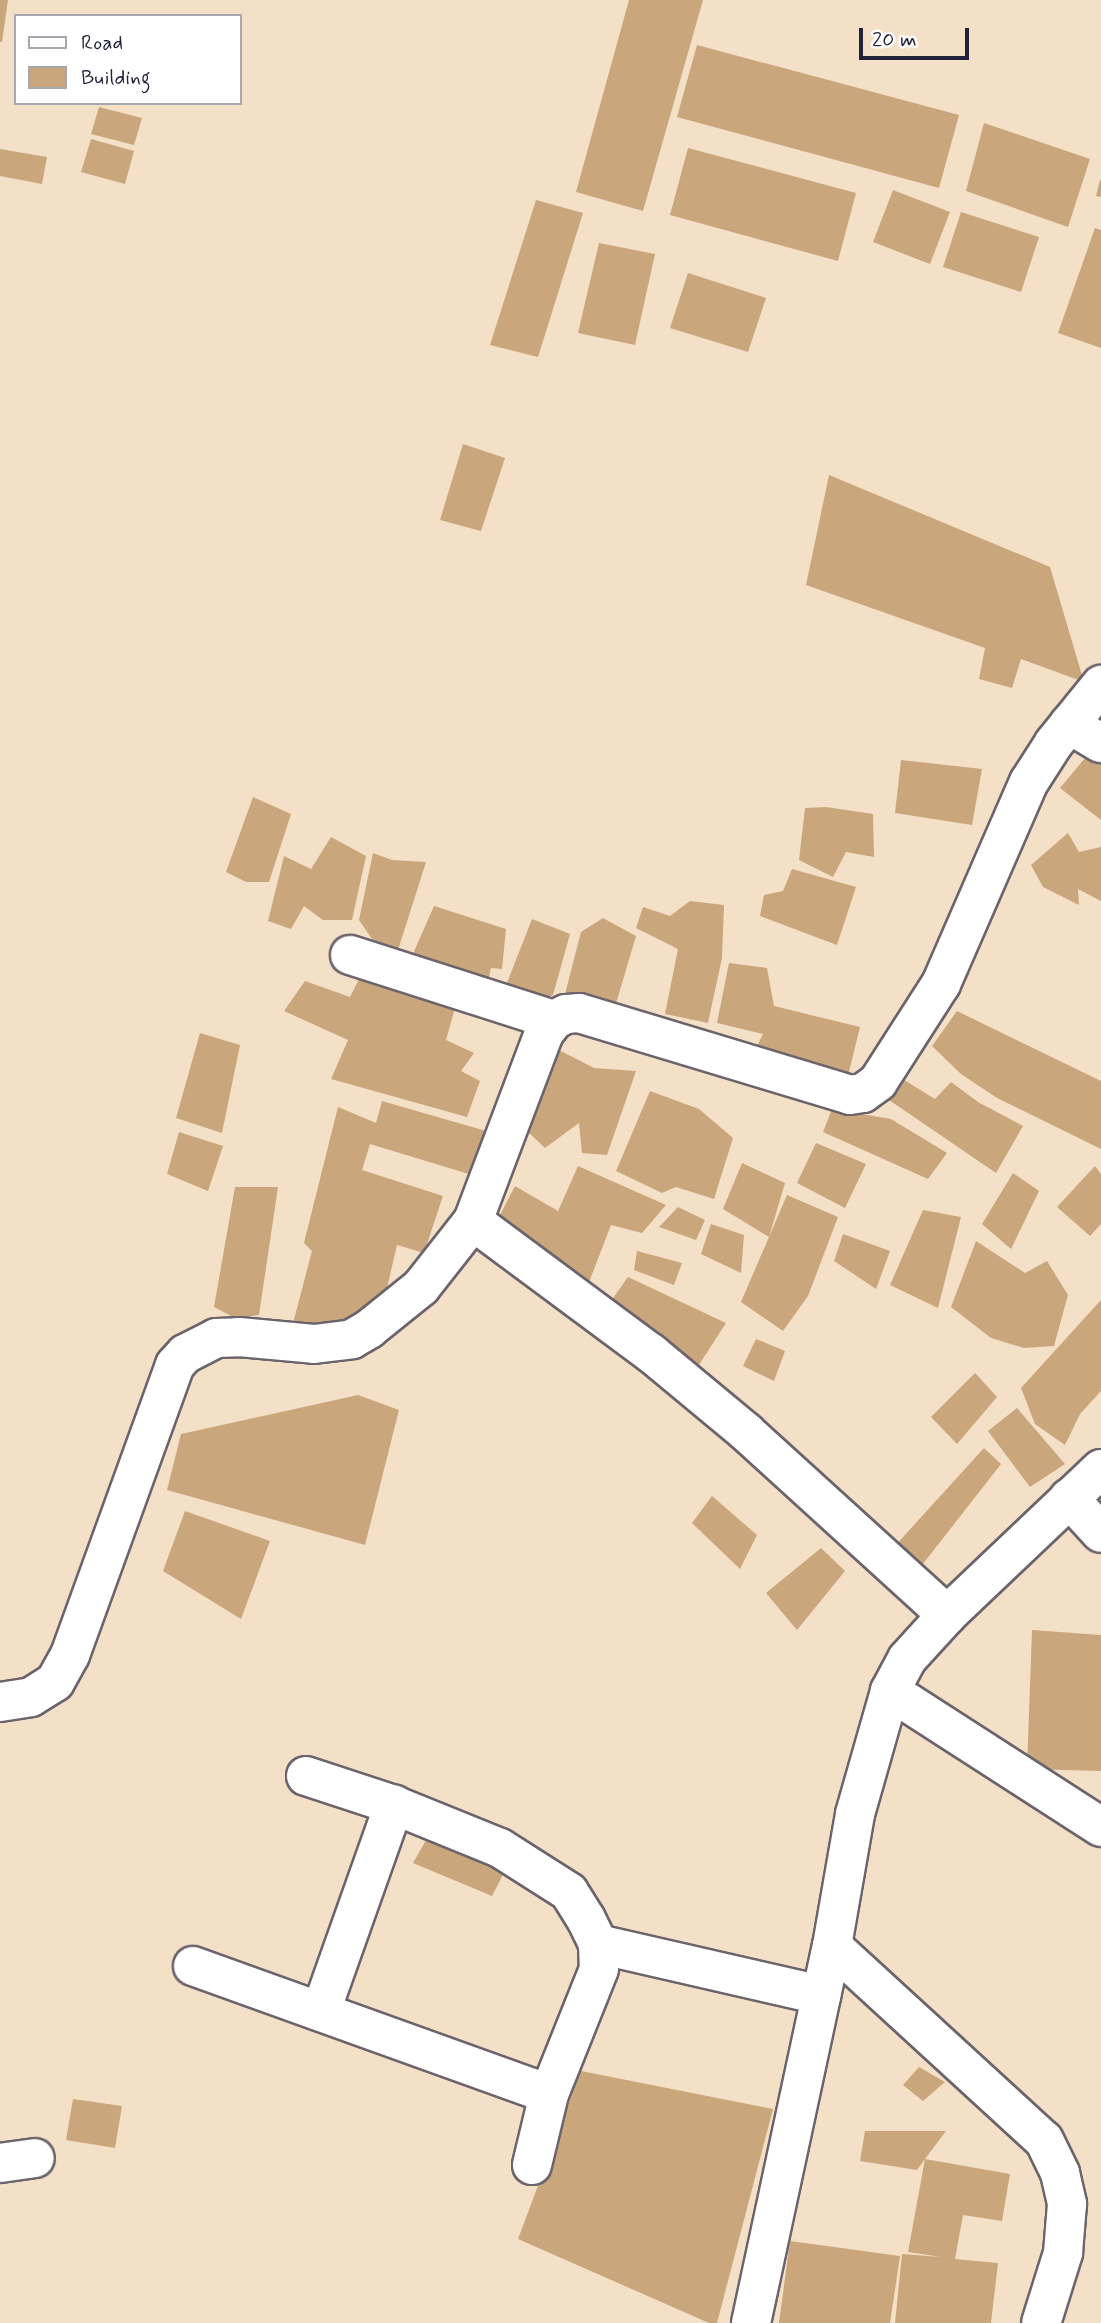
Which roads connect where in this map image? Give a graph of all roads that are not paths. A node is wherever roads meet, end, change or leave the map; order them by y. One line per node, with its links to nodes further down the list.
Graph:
1 (1101, 685): 2 (street)
2 (1085, 733): 4 (street)
3 (350, 955): 4 (street)
4 (554, 1020): 5 (street)
5 (473, 1221): 9 (street); 11 (street)
6 (1101, 1469): 7 (street)
7 (1069, 1498): 8 (street); 9 (street)
8 (1101, 1533)
9 (947, 1615): 10 (street)
10 (890, 1690): 14 (street); 16 (street)
11 (0, 1702)
12 (306, 1776): 13 (street)
13 (394, 1805): 15 (street); 19 (street)
14 (1101, 1827)
15 (598, 1944): 18 (street); 20 (street)
16 (832, 1946): 18 (street); 23 (street)
17 (193, 1966): 19 (street)
18 (821, 1995): 22 (street)
19 (321, 2011): 20 (street)
20 (549, 2094): 21 (street)
21 (532, 2165)
22 (751, 2323)
23 (1041, 2323)

